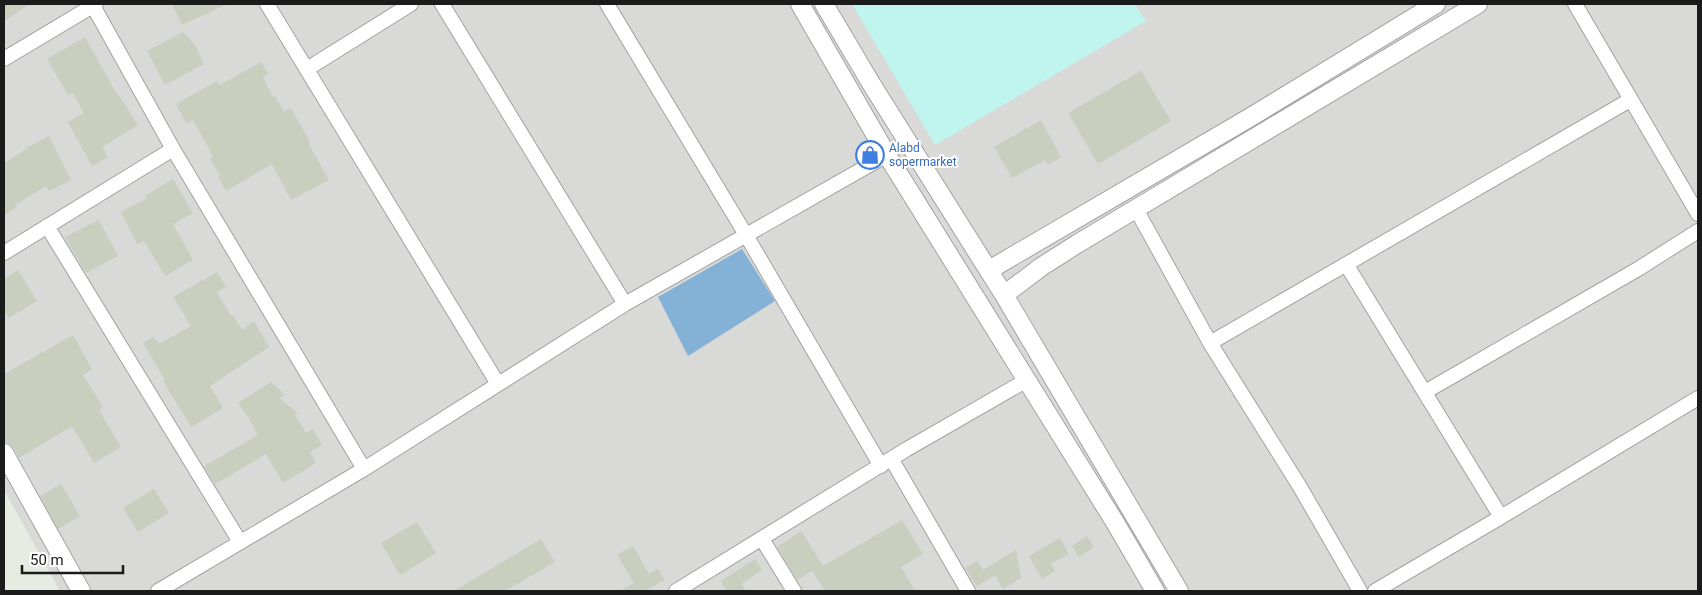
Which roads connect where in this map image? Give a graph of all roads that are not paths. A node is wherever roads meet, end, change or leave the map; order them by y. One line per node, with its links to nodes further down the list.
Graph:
1 (93, 4): 12 (street); 17 (street)
2 (267, 4): 13 (street)
3 (411, 4): 13 (street)
4 (442, 4): 30 (street)
5 (607, 4): 24 (street)
6 (800, 4): 15 (street)
7 (824, 4): 14 (street)
8 (1436, 4): 21 (street)
9 (1475, 4): 11 (street)
10 (1574, 4): 16 (street)
11 (1449, 12): 19 (street)
12 (4, 58)
13 (306, 68): 33 (street)
14 (872, 85): 15 (street); 28 (street)
15 (853, 95): 18 (street)
16 (1630, 100): 20 (street); 27 (street)
17 (174, 149): 22 (street); 38 (street)
18 (887, 155): 24 (street); 32 (street)
19 (1136, 209): 25 (street); 31 (street)
20 (1698, 214)
21 (1066, 225): 25 (street); 28 (street)
22 (47, 226): 26 (street); 43 (street)
23 (1698, 231): 34 (street)
24 (746, 235): 30 (street); 37 (street)
25 (1078, 244): 29 (street)
26 (4, 253)
27 (1346, 264): 31 (street); 34 (street)
28 (989, 270): 29 (street)
29 (1004, 295): 39 (street)
30 (625, 304): 33 (street)
31 (1210, 343): 51 (street)
32 (1027, 380): 37 (street); 41 (street)
33 (498, 384): 38 (street)
34 (1425, 392): 40 (street)
35 (1698, 398): 40 (street)
36 (4, 453): 44 (street)
37 (886, 463): 42 (street); 48 (street)
38 (364, 469): 43 (street)
39 (1132, 514): 41 (street); 50 (street)
40 (1501, 518): 52 (street)
41 (1116, 524): 49 (street)
42 (762, 539): 46 (street); 47 (street)
43 (240, 542): 45 (street)
44 (81, 591)
45 (158, 591)
46 (676, 591)
47 (794, 591)
48 (968, 591)
49 (1155, 591)
50 (1179, 591)
51 (1360, 591)
52 (1375, 591)

